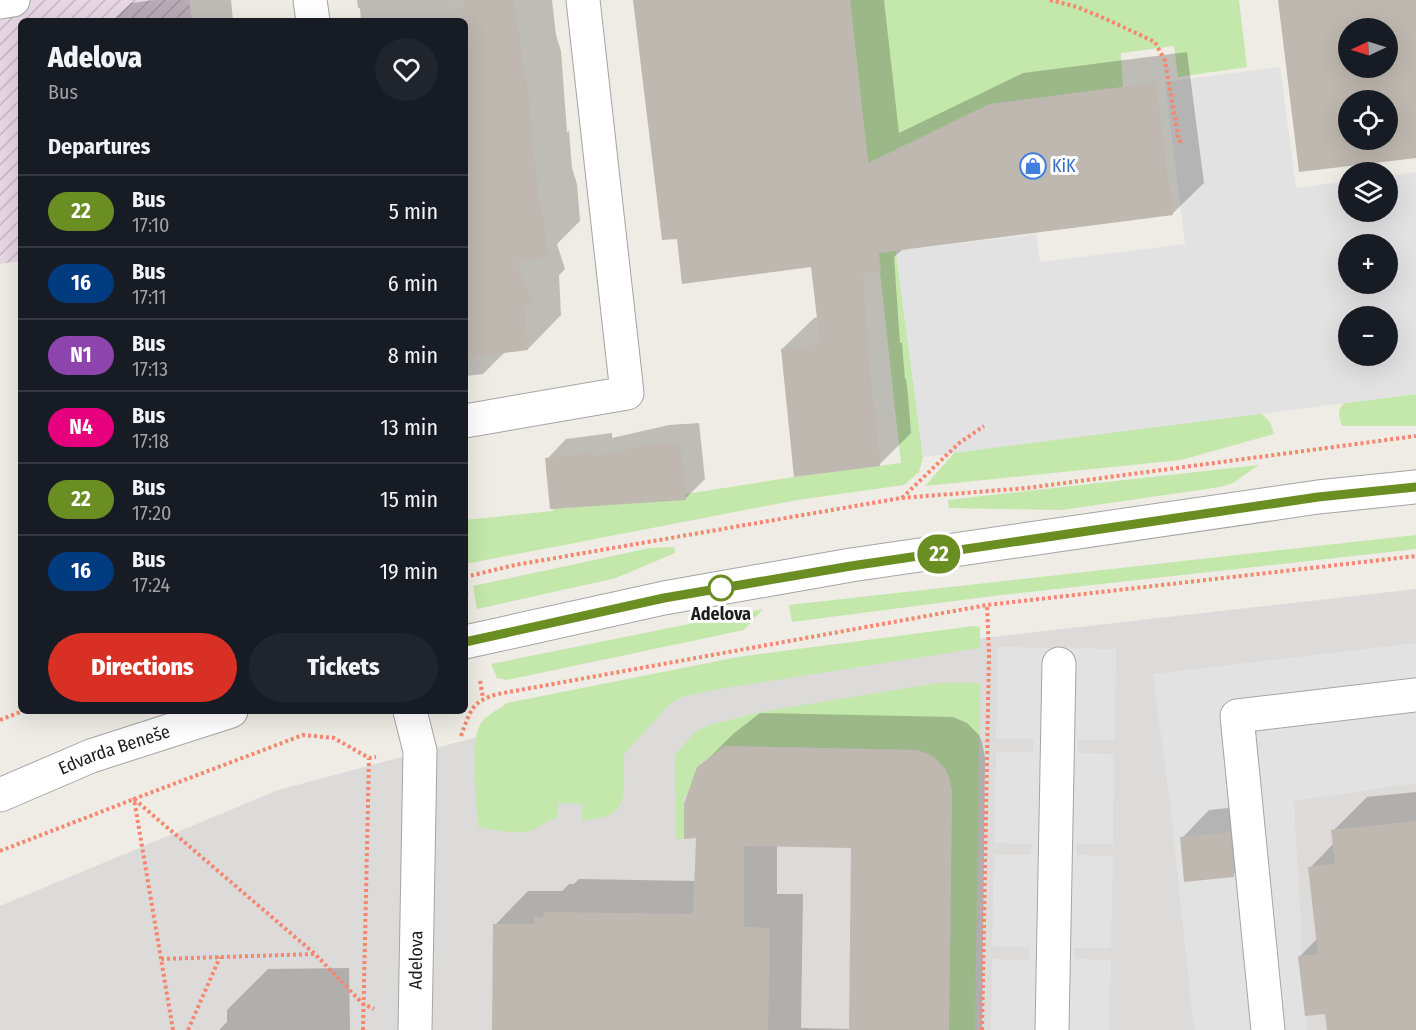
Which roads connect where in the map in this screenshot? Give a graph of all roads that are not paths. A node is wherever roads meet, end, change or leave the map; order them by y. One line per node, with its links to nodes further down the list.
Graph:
1 (13, 0): 4 (street)
2 (310, 0): 5 (street)
3 (583, 0): 6 (street)
4 (0, 2)
5 (313, 18)
6 (468, 420)
7 (1416, 487): 8 (street)
8 (468, 641)
9 (1059, 664): 15 (street)
10 (1416, 695): 16 (street)
11 (222, 714): 13 (street, Edvarda Beneše)
12 (412, 714): 14 (street, Adelova)
13 (0, 795)
14 (415, 1023)
15 (1052, 1030)
16 (1268, 1030)

